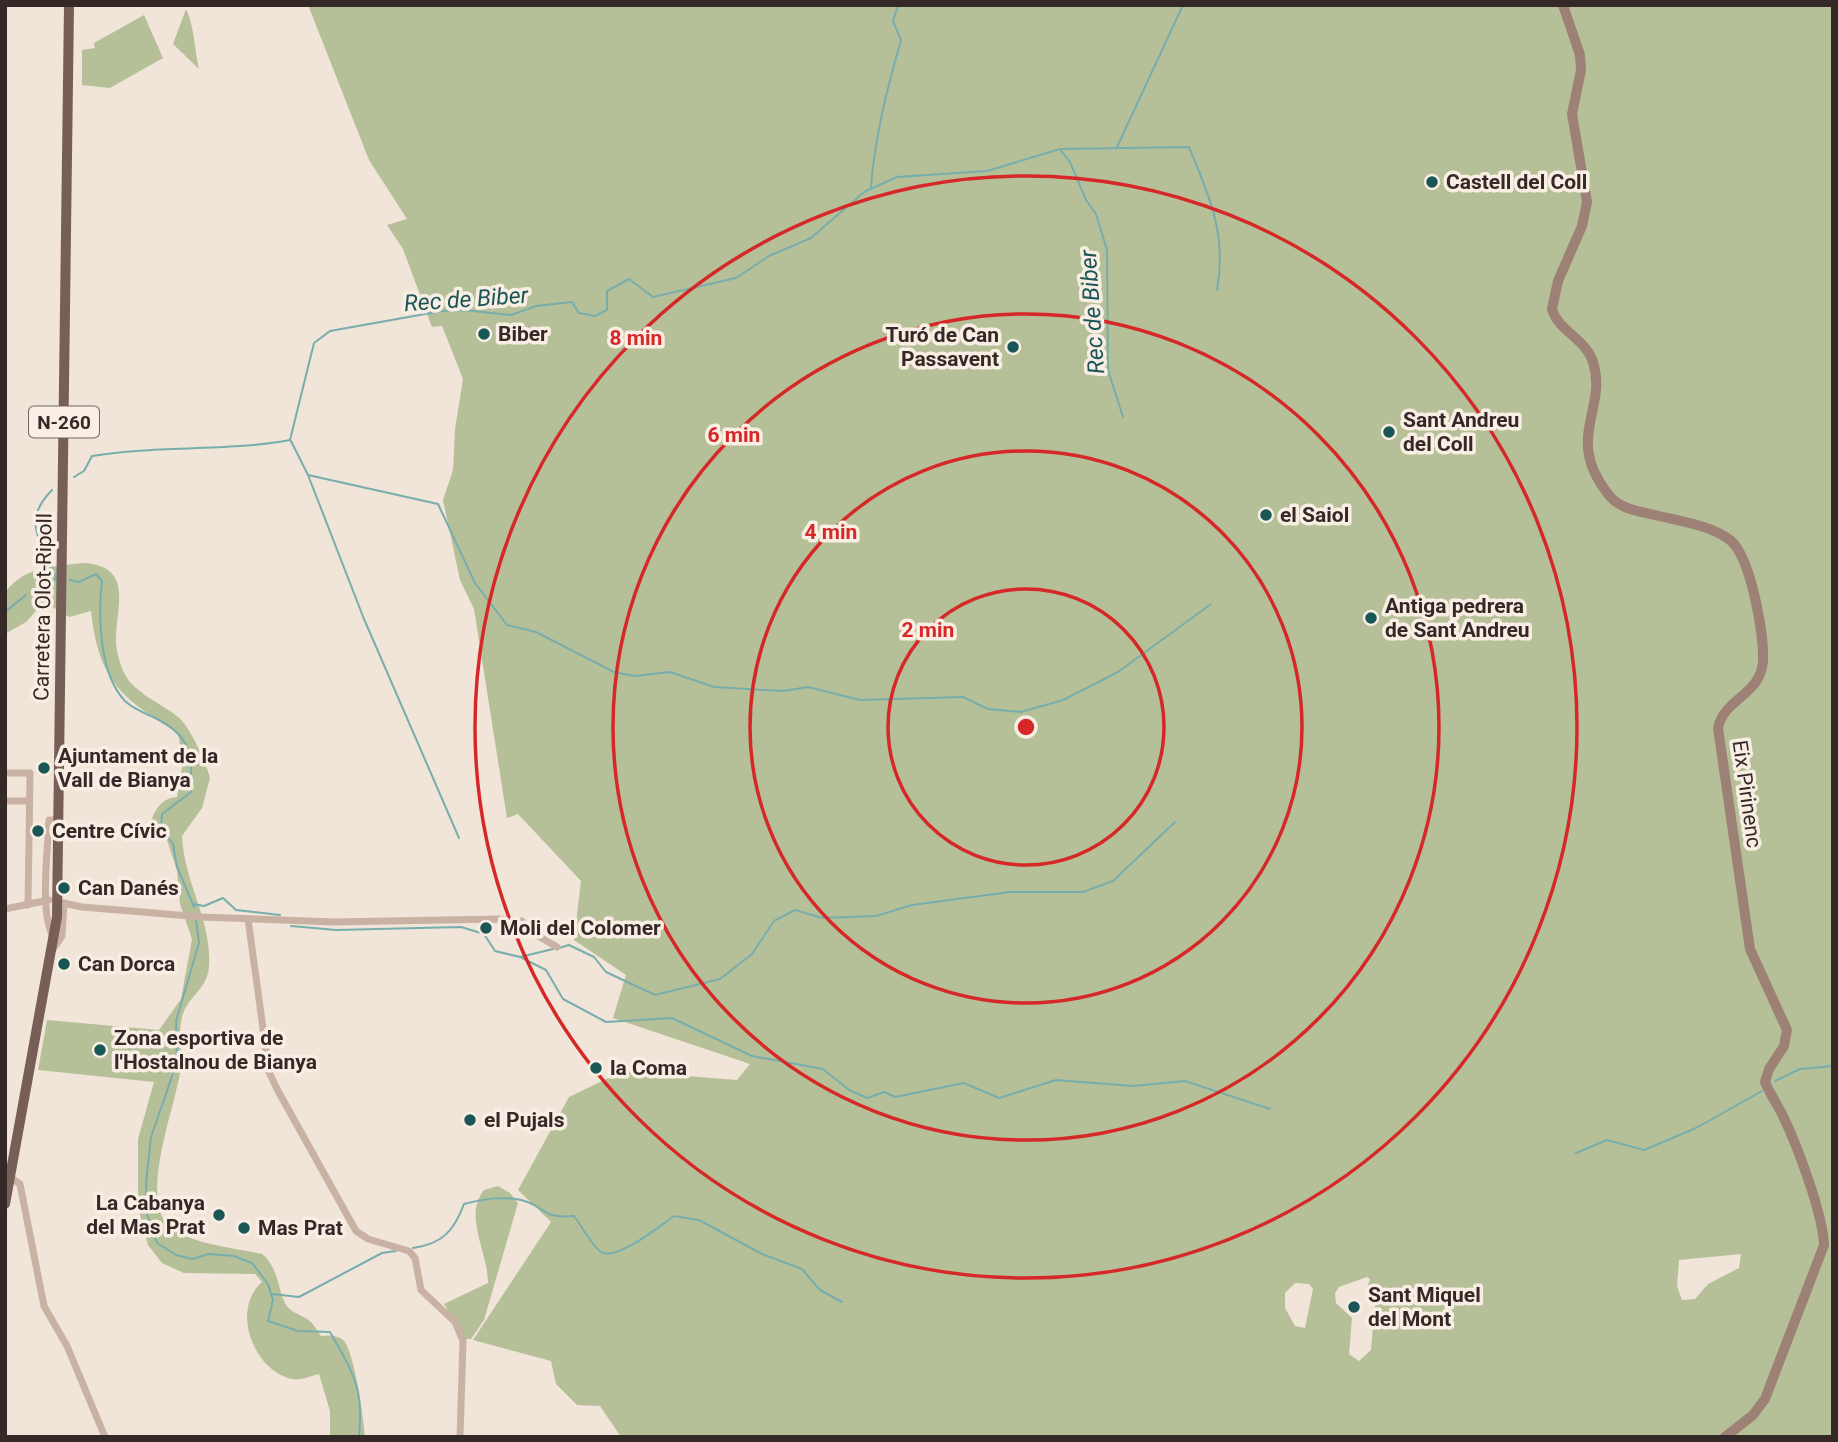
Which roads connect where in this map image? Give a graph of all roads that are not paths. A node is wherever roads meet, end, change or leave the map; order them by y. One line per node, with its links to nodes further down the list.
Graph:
1 (69, 5): 7 (main road, Carretera Olot-Ripoll / N-260)
2 (1563, 5): 15 (main road, Eix Pirinenc)
3 (5, 773): 5 (street)
4 (5, 801): 5 (street)
5 (29, 801): 6 (street)
6 (32, 904): 7 (street); 8 (street)
7 (55, 904): 9 (street); 11 (main road, Carretera Olot-Ripoll / N-260)
8 (5, 909)
9 (248, 919): 10 (street); 14 (street)
10 (557, 947)
11 (10, 1178): 12 (main road, Carretera Olot-Ripoll / N-260); 13 (street)
12 (5, 1205)
13 (105, 1437)
14 (460, 1437)
15 (1725, 1437)

